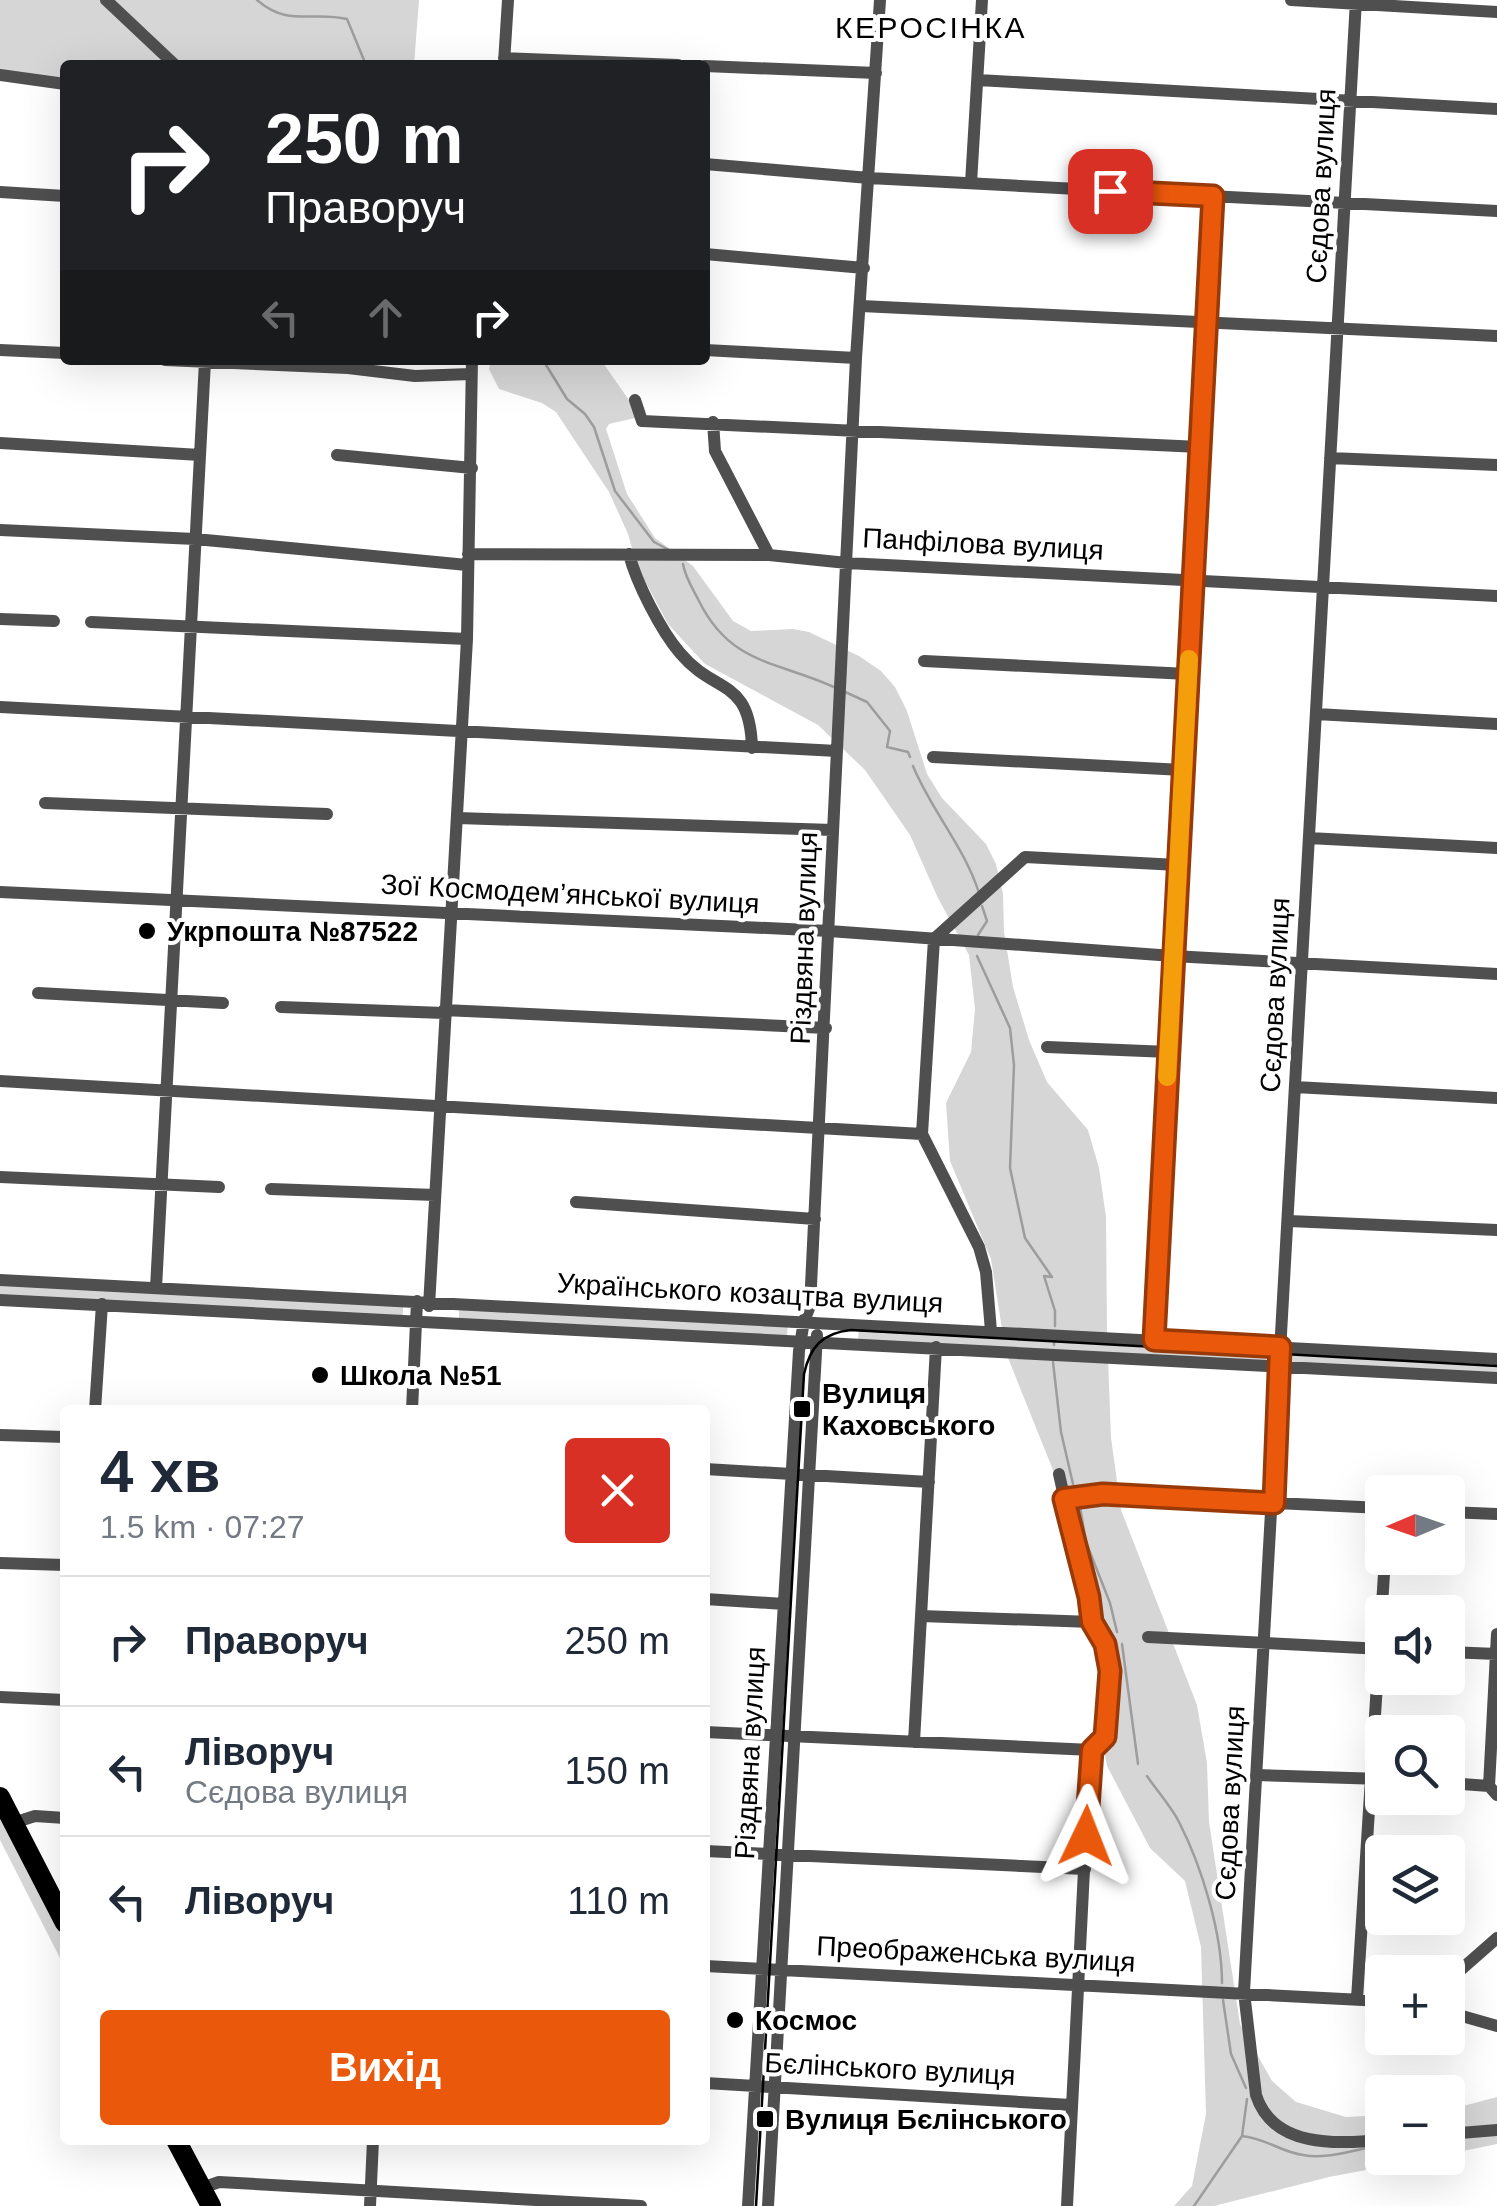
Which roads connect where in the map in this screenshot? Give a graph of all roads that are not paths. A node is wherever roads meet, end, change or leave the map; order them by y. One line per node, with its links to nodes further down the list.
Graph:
1 (106, 0): 8 (street)
2 (508, 0): 9 (street)
3 (880, 0): 11 (street, Різдвяна вулиця)
4 (982, 0): 13 (street)
5 (1291, 0): 6 (street)
6 (1356, 2): 7 (street); 15 (street, Сєдова вулиця)
7 (1497, 12)
8 (170, 60)
9 (504, 60)
10 (710, 66): 11 (street)
11 (876, 74): 18 (street, Різдвяна вулиця)
12 (0, 76): 14 (street)
13 (978, 80): 15 (street); 19 (street)
14 (60, 83)
15 (1351, 100): 16 (street); 23 (street, Сєдова вулиця)
16 (1497, 108)
17 (710, 164): 18 (street)
18 (869, 178): 19 (street); 26 (street, Різдвяна вулиця)
19 (972, 183): 22 (street)
20 (0, 192): 21 (street)
21 (60, 196)
22 (1213, 196): 23 (street); 28 (street)
23 (1345, 203): 24 (street); 29 (street, Сєдова вулиця)
24 (1497, 211)
25 (710, 254): 26 (street)
26 (864, 268): 27 (street, Різдвяна вулиця)
27 (862, 306): 28 (street); 34 (street, Різдвяна вулиця)
28 (1208, 322): 29 (street); 42 (street)
29 (1338, 327): 30 (street); 45 (street, Сєдова вулиця)
30 (1497, 336)
31 (0, 350): 33 (street)
32 (710, 350): 34 (street)
33 (60, 353)
34 (856, 358): 40 (street, Різдвяна вулиця)
35 (205, 365): 43 (street)
36 (287, 365): 37 (street)
37 (472, 367): 47 (street)
38 (635, 400): 39 (street)
39 (713, 422): 40 (street); 51 (street)
40 (854, 430): 42 (street); 53 (street, Різдвяна вулиця)
41 (0, 443): 43 (street)
42 (1200, 447): 54 (street)
43 (200, 455): 49 (street)
44 (337, 455): 47 (street)
45 (1330, 458): 46 (street); 55 (street, Сєдова вулиця)
46 (1497, 465)
47 (472, 468): 52 (street)
48 (0, 530): 49 (street, Панфілова вулиця)
49 (195, 539): 52 (street, Панфілова вулиця); 60 (street)
50 (629, 554): 51 (street, Панфілова вулиця); 52 (street, Панфілова вулиця); 69 (street)
51 (769, 555): 53 (street, Панфілова вулиця)
52 (467, 560): 61 (street)
53 (847, 563): 54 (street, Панфілова вулиця); 70 (street, Різдвяна вулиця)
54 (1192, 579): 55 (street, Панфілова вулиця); 63 (street)
55 (1323, 586): 56 (street, Панфілова вулиця); 65 (street, Сєдова вулиця)
56 (1497, 596)
57 (0, 618): 58 (street)
58 (54, 621)
59 (91, 622): 60 (street)
60 (191, 625): 61 (street); 66 (street)
61 (467, 640): 68 (street)
62 (924, 661): 63 (street)
63 (1188, 674): 72 (street)
64 (0, 707): 66 (street)
65 (1316, 714): 67 (street); 78 (street, Сєдова вулиця)
66 (186, 718): 68 (street); 74 (street)
67 (1497, 724)
68 (462, 732): 69 (street); 76 (street)
69 (752, 748): 70 (street)
70 (837, 751): 77 (street, Різдвяна вулиця)
71 (933, 757): 72 (street)
72 (1183, 770): 80 (street)
73 (45, 803): 74 (street)
74 (181, 808): 75 (street); 82 (street)
75 (327, 814)
76 (458, 818): 77 (street); 83 (street)
77 (832, 830): 84 (street, Різдвяна вулиця)
78 (1309, 838): 79 (street); 87 (street, Сєдова вулиця)
79 (1497, 848)
80 (1178, 865): 85 (street); 86 (street)
81 (0, 892): 82 (street, Зої Космодем’янської вулиця)
82 (176, 899): 83 (street, Зої Космодем’янської вулиця); 90 (street)
83 (451, 914): 84 (street, Зої Космодем’янської вулиця); 93 (street)
84 (829, 931): 85 (street, Зої Космодем’янської вулиця); 94 (street, Різдвяна вулиця)
85 (934, 939): 86 (street, Зої Космодем’янської вулиця); 103 (street)
86 (1174, 956): 87 (street, Зої Космодем’янської вулиця); 96 (street)
87 (1302, 964): 88 (street, Зої Космодем’янської вулиця); 98 (street, Сєдова вулиця)
88 (1497, 974)
89 (38, 994): 90 (street)
90 (171, 1000): 91 (street); 99 (street)
91 (223, 1003)
92 (281, 1007): 93 (street)
93 (444, 1012): 94 (street); 101 (street)
94 (826, 1028): 102 (street, Різдвяна вулиця)
95 (1047, 1047): 96 (street)
96 (1169, 1052): 123 (street)
97 (0, 1081): 99 (street)
98 (1295, 1087): 100 (street); 111 (street, Сєдова вулиця)
99 (166, 1090): 101 (street); 105 (street)
100 (1497, 1098)
101 (440, 1105): 102 (street); 108 (street)
102 (821, 1126): 103 (street); 110 (street, Різдвяна вулиця)
103 (922, 1134): 120 (street)
104 (0, 1177): 105 (street)
105 (162, 1185): 106 (street); 114 (street)
106 (219, 1187)
107 (270, 1189): 108 (street)
108 (435, 1195): 116 (street)
109 (576, 1202): 110 (street)
110 (815, 1220): 119 (street, Різдвяна вулиця)
111 (1289, 1221): 112 (street); 125 (street, Сєдова вулиця)
112 (1497, 1230)
113 (0, 1280): 114 (street, Українського козацтва вулиця)
114 (156, 1288): 116 (street, Українського козацтва вулиця)
115 (0, 1300): 117 (street, Українського козацтва вулиця)
116 (424, 1302): 118 (street); 119 (street, Українського козацтва вулиця)
117 (102, 1304): 118 (street, Українського козацтва вулиця); 129 (street)
118 (422, 1320): 121 (street, Українського козацтва вулиця); 130 (street)
119 (810, 1321): 120 (street, Українського козацтва вулиця); 121 (street, Різдвяна вулиця); 122 (street, Різдвяна вулиця)
120 (991, 1331): 123 (street, Українського козацтва вулиця)
121 (800, 1340): 122 (street, Українського козацтва вулиця); 134 (street, Різдвяна вулиця)
122 (818, 1340): 124 (street, Українського козацтва вулиця); 135 (street, Різдвяна вулиця)
123 (1154, 1340): 125 (street, Українського козацтва вулиця)
124 (936, 1347): 127 (street, Українського козацтва вулиця); 137 (street)
125 (1280, 1347): 126 (street, Українського козацтва вулиця); 127 (street, Сєдова вулиця)
126 (1497, 1359)
127 (1280, 1366): 128 (street, Українського козацтва вулиця); 139 (street, Сєдова вулиця)
128 (1497, 1378)
129 (94, 1405)
130 (413, 1405)
131 (0, 1436): 132 (street)
132 (60, 1437)
133 (710, 1469): 134 (street)
134 (792, 1474): 135 (street); 146 (street, Різдвяна вулиця)
135 (810, 1474): 137 (street); 159 (street, Різдвяна вулиця)
136 (1059, 1474): 138 (street)
137 (928, 1482): 147 (street)
138 (1064, 1499): 139 (street); 148 (street)
139 (1274, 1503): 140 (street); 151 (street, Сєдова вулиця)
140 (1365, 1507)
141 (1465, 1513): 142 (street)
142 (1497, 1514)
143 (0, 1563): 144 (street)
144 (60, 1565)
145 (710, 1599): 146 (street)
146 (784, 1604): 158 (street, Різдвяна вулиця)
147 (921, 1616): 148 (street); 160 (street)
148 (1092, 1622): 161 (street)
149 (1497, 1634): 154 (street)
150 (1148, 1637): 151 (street)
151 (1264, 1644): 152 (street); 162 (street, Сєдова вулиця)
152 (1365, 1648)
153 (1465, 1653): 154 (street)
154 (1496, 1654): 165 (street)
155 (0, 1697): 156 (street)
156 (60, 1700)
157 (710, 1732): 158 (street)
158 (776, 1736): 159 (street); 171 (street, Різдвяна вулиця)
159 (795, 1736): 160 (street); 172 (street, Різдвяна вулиця)
160 (914, 1742): 161 (street)
161 (1092, 1750): 173 (street)
162 (1256, 1775): 163 (street); 181 (street, Сєдова вулиця)
163 (1365, 1779)
164 (1465, 1786): 165 (street)
165 (1493, 1790)
166 (0, 1797): 169 (highway)
167 (1373, 1815): 182 (street)
168 (60, 1818): 169 (street)
169 (14, 1823): 174 (highway)
170 (710, 1850): 171 (street)
171 (769, 1854): 172 (street); 178 (street, Різдвяна вулиця)
172 (788, 1855): 173 (street); 179 (street, Різдвяна вулиця)
173 (1085, 1869): 180 (street)
174 (60, 1913)
175 (1497, 1938): 177 (street)
176 (710, 1966): 178 (street, Преображенська вулиця)
177 (1465, 1966)
178 (762, 1970): 179 (street, Преображенська вулиця); 187 (street, Різдвяна вулиця)
179 (781, 1970): 180 (street, Преображенська вулиця); 188 (street, Різдвяна вулиця)
180 (1079, 1983): 181 (street, Преображенська вулиця); 189 (street)
181 (1244, 1992): 182 (street, Преображенська вулиця); 192 (street, Сєдова вулиця)
182 (1357, 1999): 183 (street, Преображенська вулиця)
183 (1365, 2000)
184 (1465, 2017): 185 (street)
185 (1497, 2026)
186 (710, 2083): 187 (street, Бєлінського вулиця)
187 (755, 2086): 188 (street, Бєлінського вулиця); 199 (street, Різдвяна вулиця)
188 (774, 2087): 189 (street, Бєлінського вулиця); 200 (street, Різдвяна вулиця)
189 (1071, 2105): 201 (street)
190 (1497, 2130): 191 (street)
191 (1465, 2133)
192 (1365, 2141)
193 (179, 2145): 196 (highway)
194 (374, 2145): 195 (street)
195 (371, 2190): 196 (street); 197 (street); 198 (street)
196 (206, 2197)
197 (370, 2206)
198 (641, 2206)
199 (748, 2206)
200 (768, 2206)
201 (1068, 2206)

